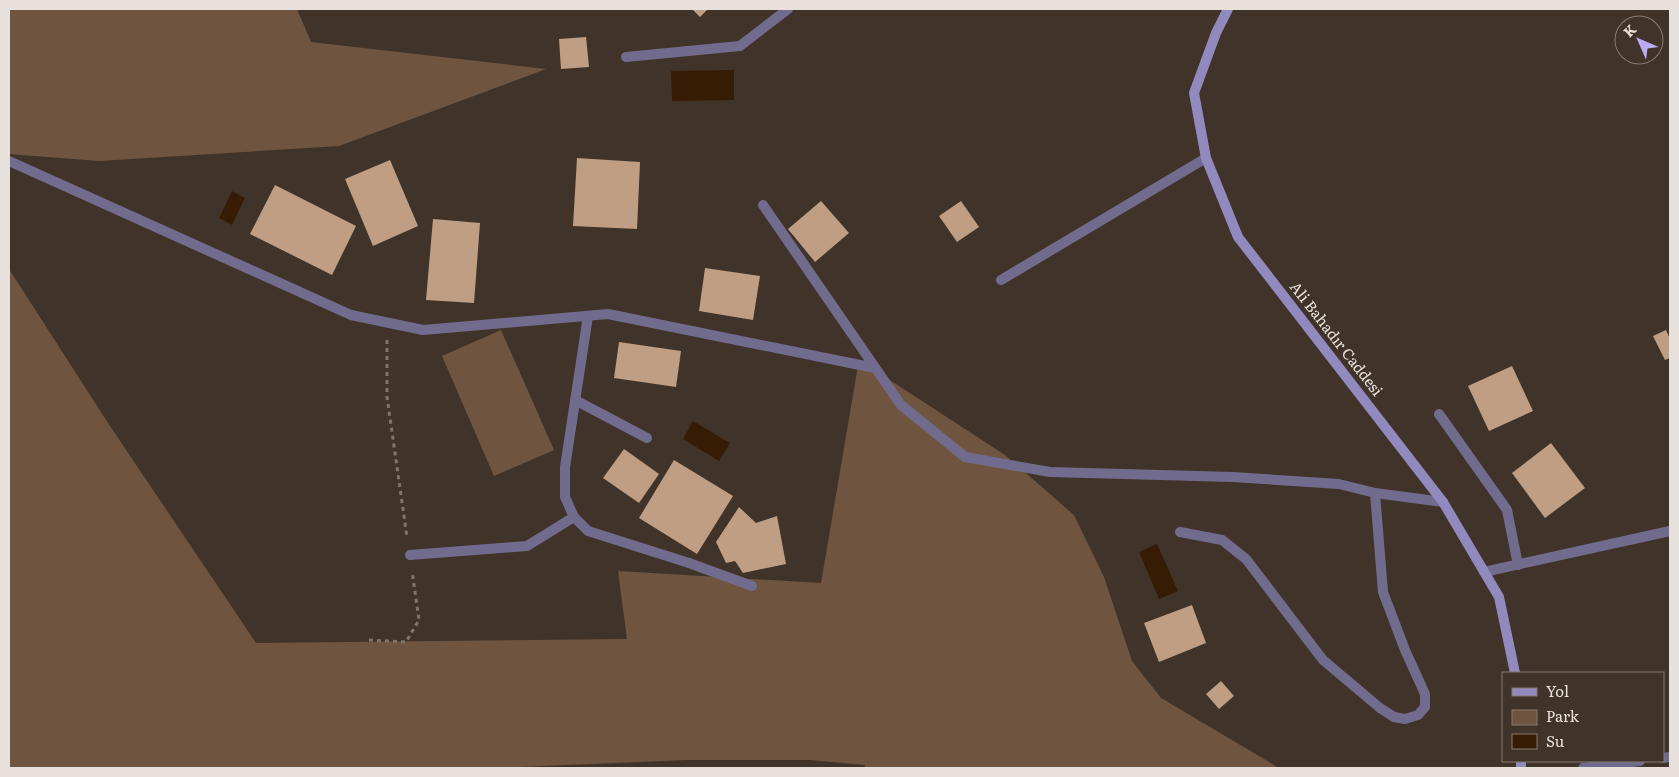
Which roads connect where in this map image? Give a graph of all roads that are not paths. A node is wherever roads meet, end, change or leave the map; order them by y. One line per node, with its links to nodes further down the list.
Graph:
1 (788, 9): 3 (street)
2 (1228, 9): 4 (main road, Ali Bahadır Caddesi)
3 (626, 56)
4 (1206, 158): 7 (street); 14 (main road, Ali Bahadır Caddesi)
5 (9, 161): 8 (street)
6 (763, 205): 9 (street)
7 (1001, 280)
8 (588, 316): 9 (street); 10 (street)
9 (875, 368): 13 (street)
10 (575, 400): 12 (street); 15 (street)
11 (1439, 414): 19 (street)
12 (646, 438)
13 (1375, 493): 14 (street); 17 (street)
14 (1443, 502): 20 (main road, Ali Bahadır Caddesi)
15 (574, 516): 18 (street); 21 (street)
16 (1670, 531): 19 (street)
17 (1180, 532)
18 (410, 555)
19 (1518, 565): 20 (street)
20 (1484, 572): 22 (main road, Ali Bahadır Caddesi)
21 (752, 586)
22 (1515, 672)
23 (1632, 762): 24 (street)
24 (1582, 768)

